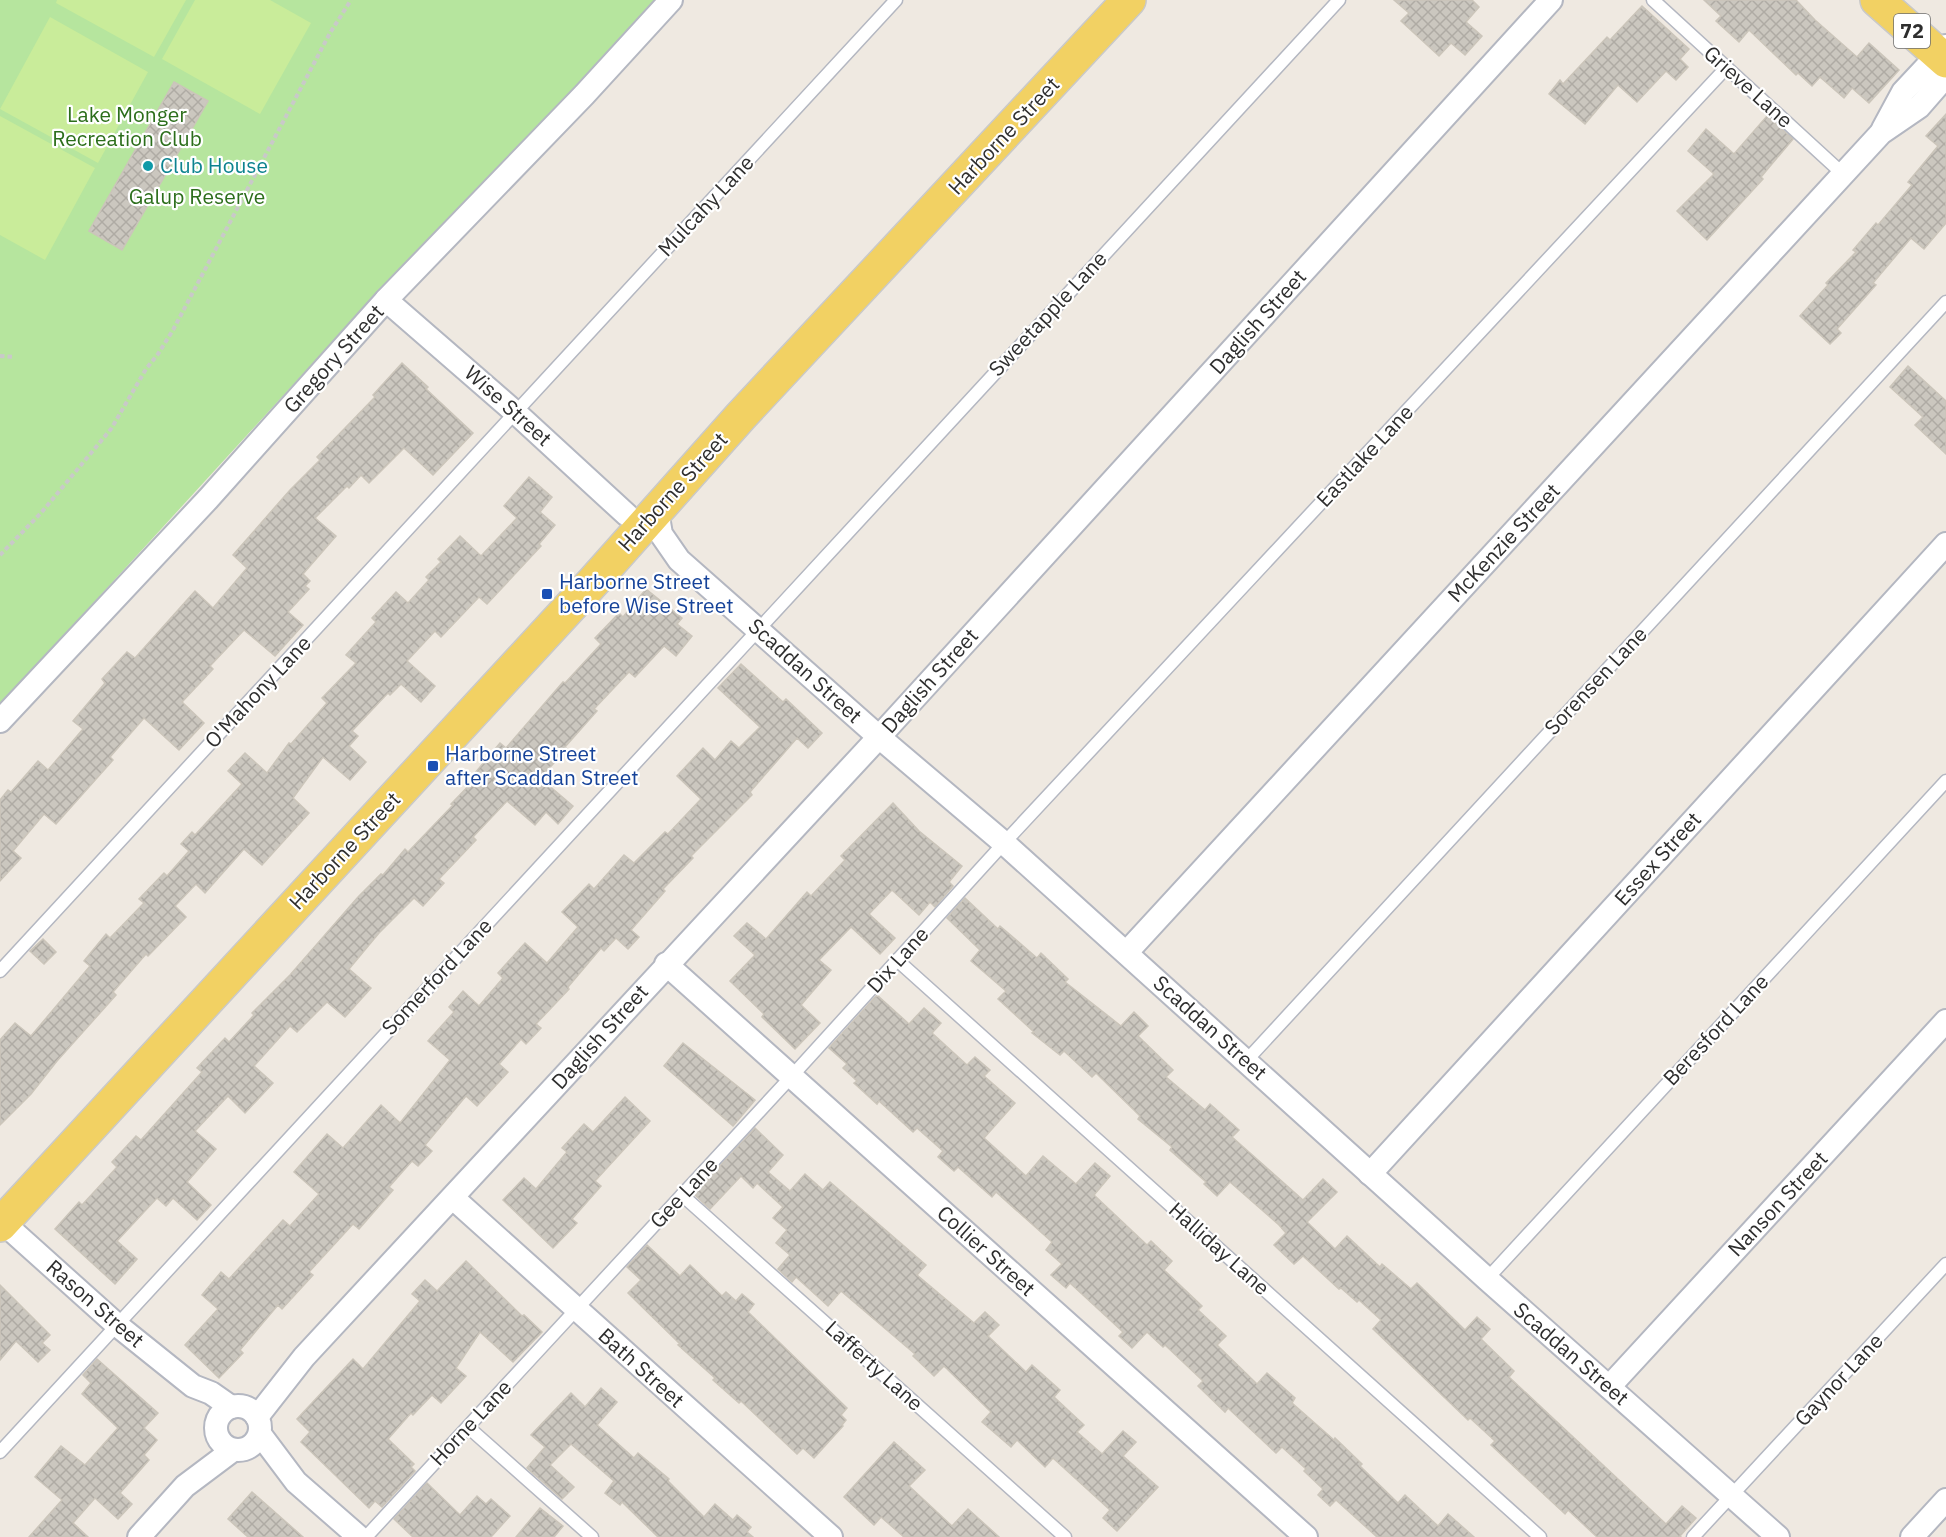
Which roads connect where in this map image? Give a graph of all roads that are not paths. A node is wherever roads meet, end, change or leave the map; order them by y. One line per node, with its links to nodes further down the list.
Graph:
1 (671, 0): 12 (street, Gregory Street)
2 (896, 0): 14 (lane, Mulcahy Lane)
3 (1106, 0): 15 (main road, Harborne Street)
4 (1129, 0): 15 (main road, Harborne Street)
5 (1339, 0): 17 (lane, Sweetapple Lane)
6 (1551, 0): 19 (street, Daglish Street)
7 (1653, 0): 10 (lane, Grieve Lane)
8 (1877, 0): 9 (main road, 72)
9 (1944, 60): 11 (street, McKenzie Street)
10 (1726, 68): 11 (lane, Grieve Lane); 21 (lane, Eastlake Lane)
11 (1843, 174): 22 (street, McKenzie Street)
12 (387, 300): 14 (street, Wise Street); 18 (street, Gregory Street)
13 (1946, 302): 27 (lane, Sorensen Lane)
14 (516, 413): 15 (street, Wise Street); 25 (lane, O'Mahony Lane)
15 (642, 513): 17 (street, Scaddan Street); 32 (main road, Harborne Street)
16 (1946, 544): 29 (street, Essex Street)
17 (757, 629): 19 (street, Scaddan Street); 36 (lane, Somerford Lane)
18 (0, 721)
19 (879, 737): 21 (street, Scaddan Street); 24 (street, Daglish Street)
20 (1946, 781): 34 (lane, Beresford Lane)
21 (1004, 843): 22 (street, Scaddan Street); 23 (lane, Dix Lane)
22 (1127, 952): 27 (street, Scaddan Street)
23 (897, 960): 28 (lane, Dix Lane); 53 (lane, Halliday Lane)
24 (666, 964): 28 (street, Collier Street); 31 (street, Daglish Street)
25 (0, 971)
26 (1946, 1021): 37 (street, Nanson Street)
27 (1246, 1061): 29 (street, Scaddan Street)
28 (791, 1077): 30 (lane, Gee Lane); 52 (street, Collier Street)
29 (1370, 1174): 34 (street, Scaddan Street)
30 (682, 1195): 35 (lane, Gee Lane); 51 (lane, Lafferty Lane)
31 (453, 1198): 35 (street, Bath Street); 38 (street, Daglish Street)
32 (1, 1216): 36 (street, Rason Street)
33 (1946, 1264): 44 (lane, Gaynor Lane)
34 (1487, 1279): 37 (street, Scaddan Street)
35 (576, 1310): 39 (lane, Horne Lane); 50 (street, Bath Street)
36 (117, 1325): 38 (street, Rason Street); 41 (lane, Somerford Lane)
37 (1609, 1387): 44 (street, Scaddan Street)
38 (237, 1420): 40 (street); 40 (street, Daglish Street); 42 (street); 43 (street, Daglish Street)
39 (468, 1426): 48 (lane, Horne Lane); 49 (lane)
40 (238, 1450): 42 (street); 43 (street, Daglish Street)
41 (0, 1452)
42 (296, 1482): 47 (street)
43 (185, 1486): 46 (street, Daglish Street)
44 (1733, 1496): 54 (lane); 55 (street, Scaddan Street)
45 (1946, 1500): 56 (street)
46 (139, 1537)
47 (358, 1537)
48 (366, 1537)
49 (592, 1537)
50 (831, 1537)
51 (1065, 1537)
52 (1306, 1537)
53 (1540, 1537)
54 (1693, 1537)
55 (1778, 1537)
56 (1912, 1537)

